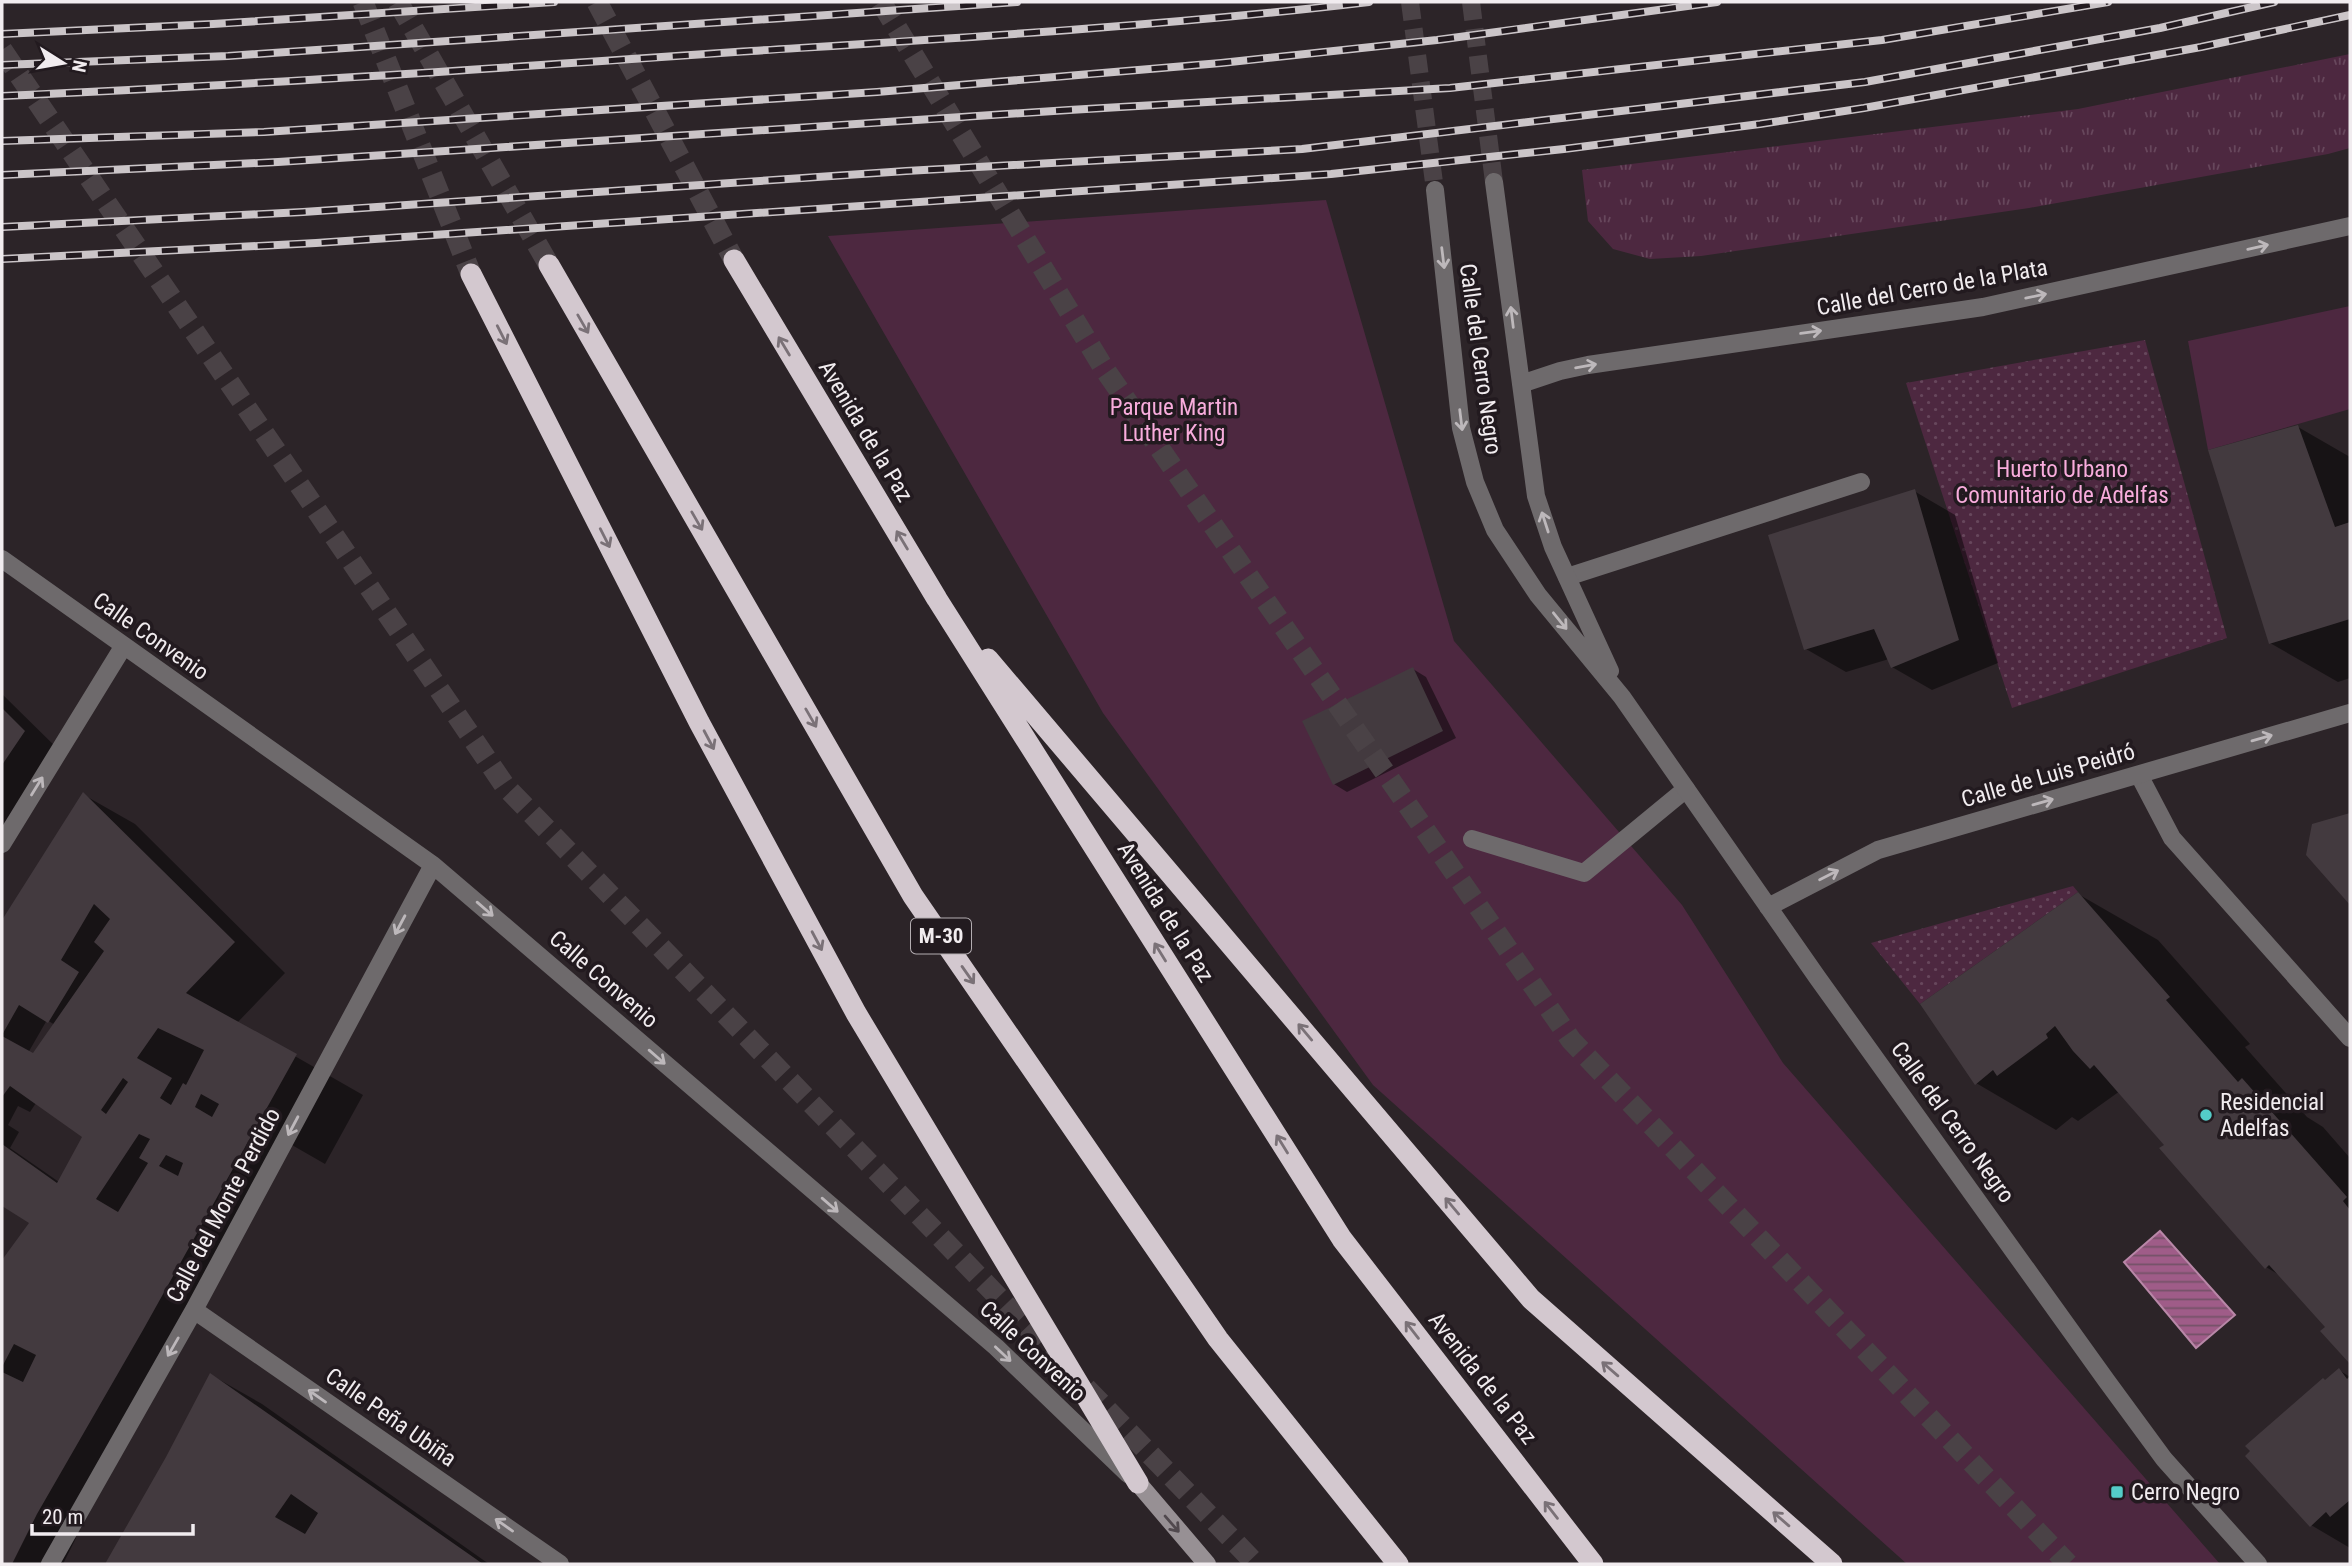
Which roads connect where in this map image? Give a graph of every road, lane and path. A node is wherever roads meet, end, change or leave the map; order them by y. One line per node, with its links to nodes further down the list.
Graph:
1 (1494, 182): 7 (street, Calle del Cerro Negro, one-way to 1)
2 (1435, 190): 13 (street, Calle del Cerro Negro, one-way to 13)
3 (2350, 226): 7 (street, Calle del Cerro de la Plata, one-way to 3)
4 (734, 260): 11 (highway, Avenida de la Paz, one-way to 4)
5 (549, 265): 27 (highway, M-30, one-way to 27)
6 (471, 274): 23 (highway, one-way to 23)
7 (1521, 384): 10 (street, Calle del Cerro Negro, one-way to 7)
8 (1861, 482): 10 (street)
9 (2, 559): 12 (street, Calle Convenio)
10 (1567, 577): 13 (street, Calle del Cerro Negro)
11 (937, 599): 28 (highway, Avenida de la Paz, one-way to 11); 29 (highway, one-way to 11)
12 (123, 647): 18 (street, one-way to 12); 19 (street, Calle Convenio)
13 (1622, 696): 16 (street, Calle del Cerro Negro)
14 (2350, 713): 15 (street, Calle de Luis Peidró, one-way to 14)
15 (2139, 775): 20 (street, Calle de Luis Peidró, one-way to 15); 21 (street)
16 (1686, 789): 17 (street); 20 (street, Calle del Cerro Negro)
17 (1472, 839)
18 (2, 844)
19 (433, 865): 22 (street, Calle del Monte Perdido, one-way to 22); 23 (street, Calle Convenio, one-way to 23)
20 (1768, 907): 30 (street, Calle del Cerro Negro)
21 (2350, 1038)
22 (194, 1310): 24 (street, Calle del Monte Perdido, one-way to 24); 25 (street, Calle Peña Ubiña, one-way to 22)
23 (1138, 1483): 26 (main road, one-way to 26)
24 (50, 1564)
25 (560, 1564)
26 (1207, 1564)
27 (1398, 1564)
28 (1593, 1564)
29 (1832, 1564)
30 (2258, 1564)

